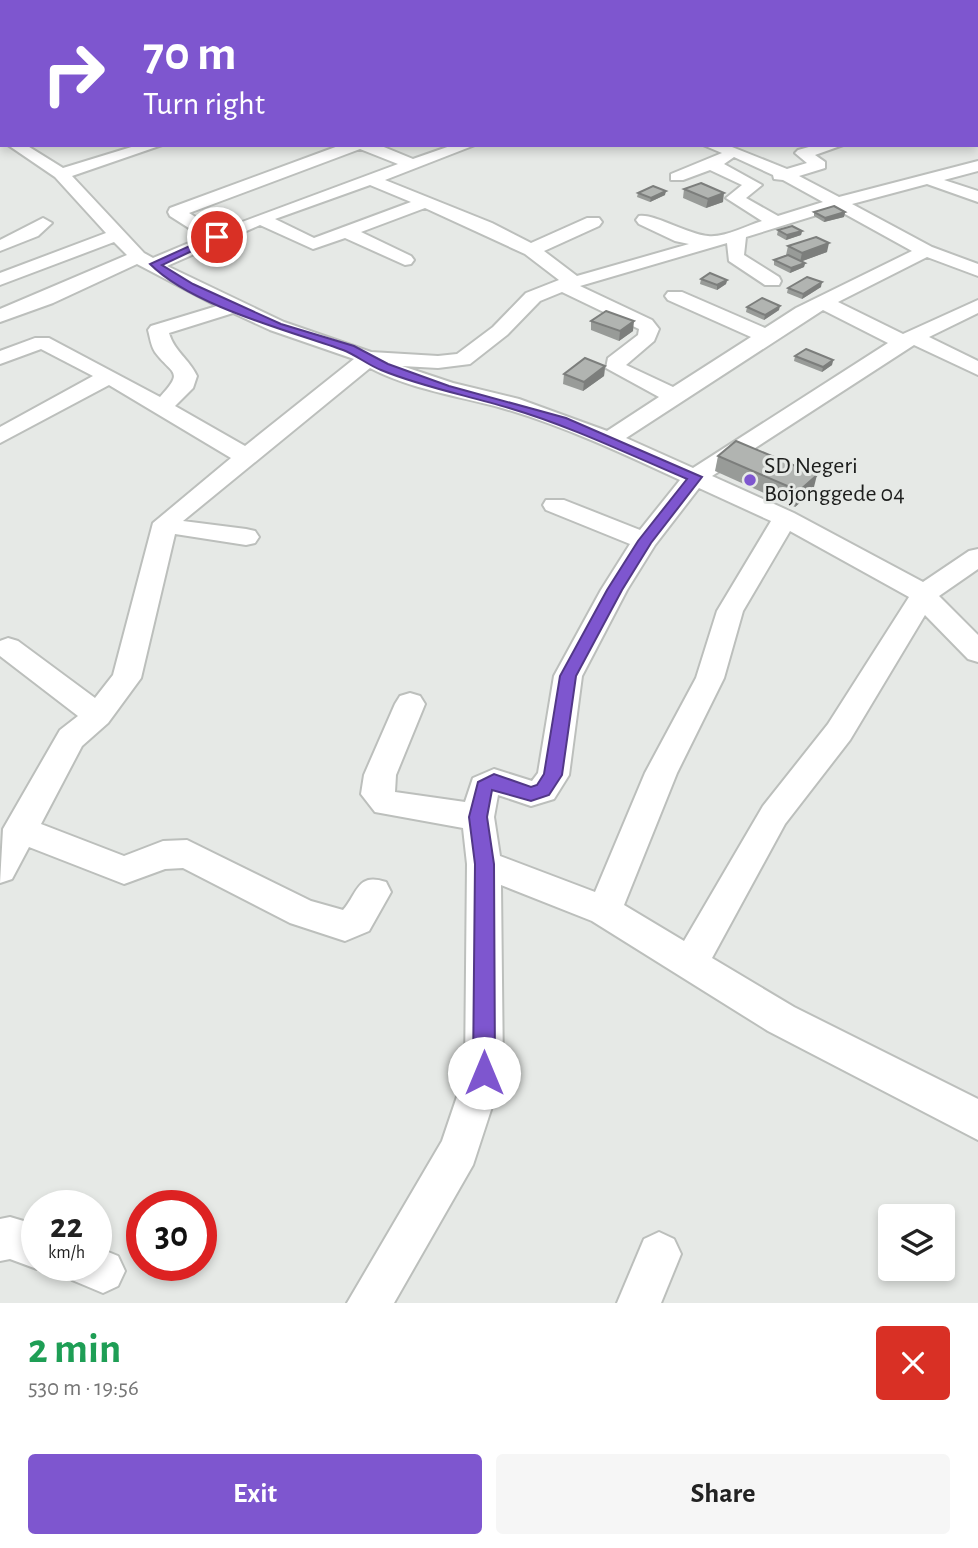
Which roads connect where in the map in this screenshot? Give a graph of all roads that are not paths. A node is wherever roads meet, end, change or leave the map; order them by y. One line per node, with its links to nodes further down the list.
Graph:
1 (18, 147): 14 (street)
2 (149, 147): 14 (street)
3 (343, 147): 10 (street)
4 (369, 147): 13 (street)
5 (463, 147): 13 (street)
6 (715, 147): 9 (street)
7 (828, 147): 15 (street)
8 (289, 151): 10 (street)
9 (732, 154): 11 (street); 15 (street)
10 (308, 161): 25 (street)
11 (711, 164): 16 (street); 19 (street)
12 (978, 166): 17 (street)
13 (406, 168): 18 (street); 20 (street)
14 (61, 174): 32 (street)
15 (784, 174): 19 (street); 24 (street)
16 (677, 177)
17 (927, 179): 21 (street); 24 (street)
18 (372, 180): 23 (street); 26 (street)
19 (754, 185): 30 (street)
20 (443, 195)
21 (978, 197)
22 (164, 201): 25 (street)
23 (424, 202): 31 (street); 37 (street)
24 (840, 202): 30 (street); 38 (street)
25 (183, 209): 34 (street)
26 (260, 219): 31 (street); 34 (street)
27 (645, 220): 35 (street)
28 (593, 222): 37 (street)
29 (43, 223): 36 (street)
30 (777, 223): 33 (street)
31 (349, 233): 40 (street)
32 (116, 235): 39 (street); 42 (street)
33 (737, 235): 35 (street); 43 (street)
34 (217, 237): 39 (street)
35 (714, 242): 44 (street)
36 (0, 246)
37 (531, 250): 44 (street)
38 (926, 251): 41 (street); 46 (street)
39 (146, 260): 48 (street); 49 (street)
40 (405, 260)
41 (978, 270)
42 (5, 272)
43 (772, 281)
44 (568, 283): 53 (street); 56 (street)
45 (674, 296): 50 (street)
46 (822, 302): 50 (street); 51 (street)
47 (978, 306): 51 (street)
48 (234, 307): 53 (street); 57 (street)
49 (0, 316)
50 (766, 336): 56 (street)
51 (909, 340): 54 (street); 61 (street)
52 (3, 354): 55 (street)
53 (371, 358): 59 (street); 60 (street)
54 (978, 369)
55 (109, 376): 57 (street); 58 (street)
56 (674, 396): 59 (street)
57 (162, 407): 60 (street)
58 (0, 436)
59 (608, 439): 61 (street)
60 (246, 457): 64 (street)
61 (695, 477): 63 (street); 66 (street)
62 (555, 505): 66 (street)
63 (785, 518): 68 (street); 78 (street)
64 (165, 523): 65 (street); 72 (street)
65 (246, 537)
66 (645, 541): 73 (street)
67 (978, 556): 68 (street)
68 (924, 594): 70 (street); 79 (street)
69 (8, 648): 72 (street)
70 (978, 652)
71 (410, 704): 73 (street)
72 (98, 715): 74 (street)
73 (478, 817): 75 (street)
74 (19, 829): 76 (street); 77 (street)
75 (484, 864): 78 (street); 84 (street)
76 (0, 869)
77 (374, 892)
78 (604, 911): 79 (street)
79 (690, 962): 80 (street)
80 (978, 1121)
81 (0, 1240): 82 (street)
82 (21, 1242)
83 (659, 1254): 85 (street)
84 (369, 1303)
85 (639, 1303)

